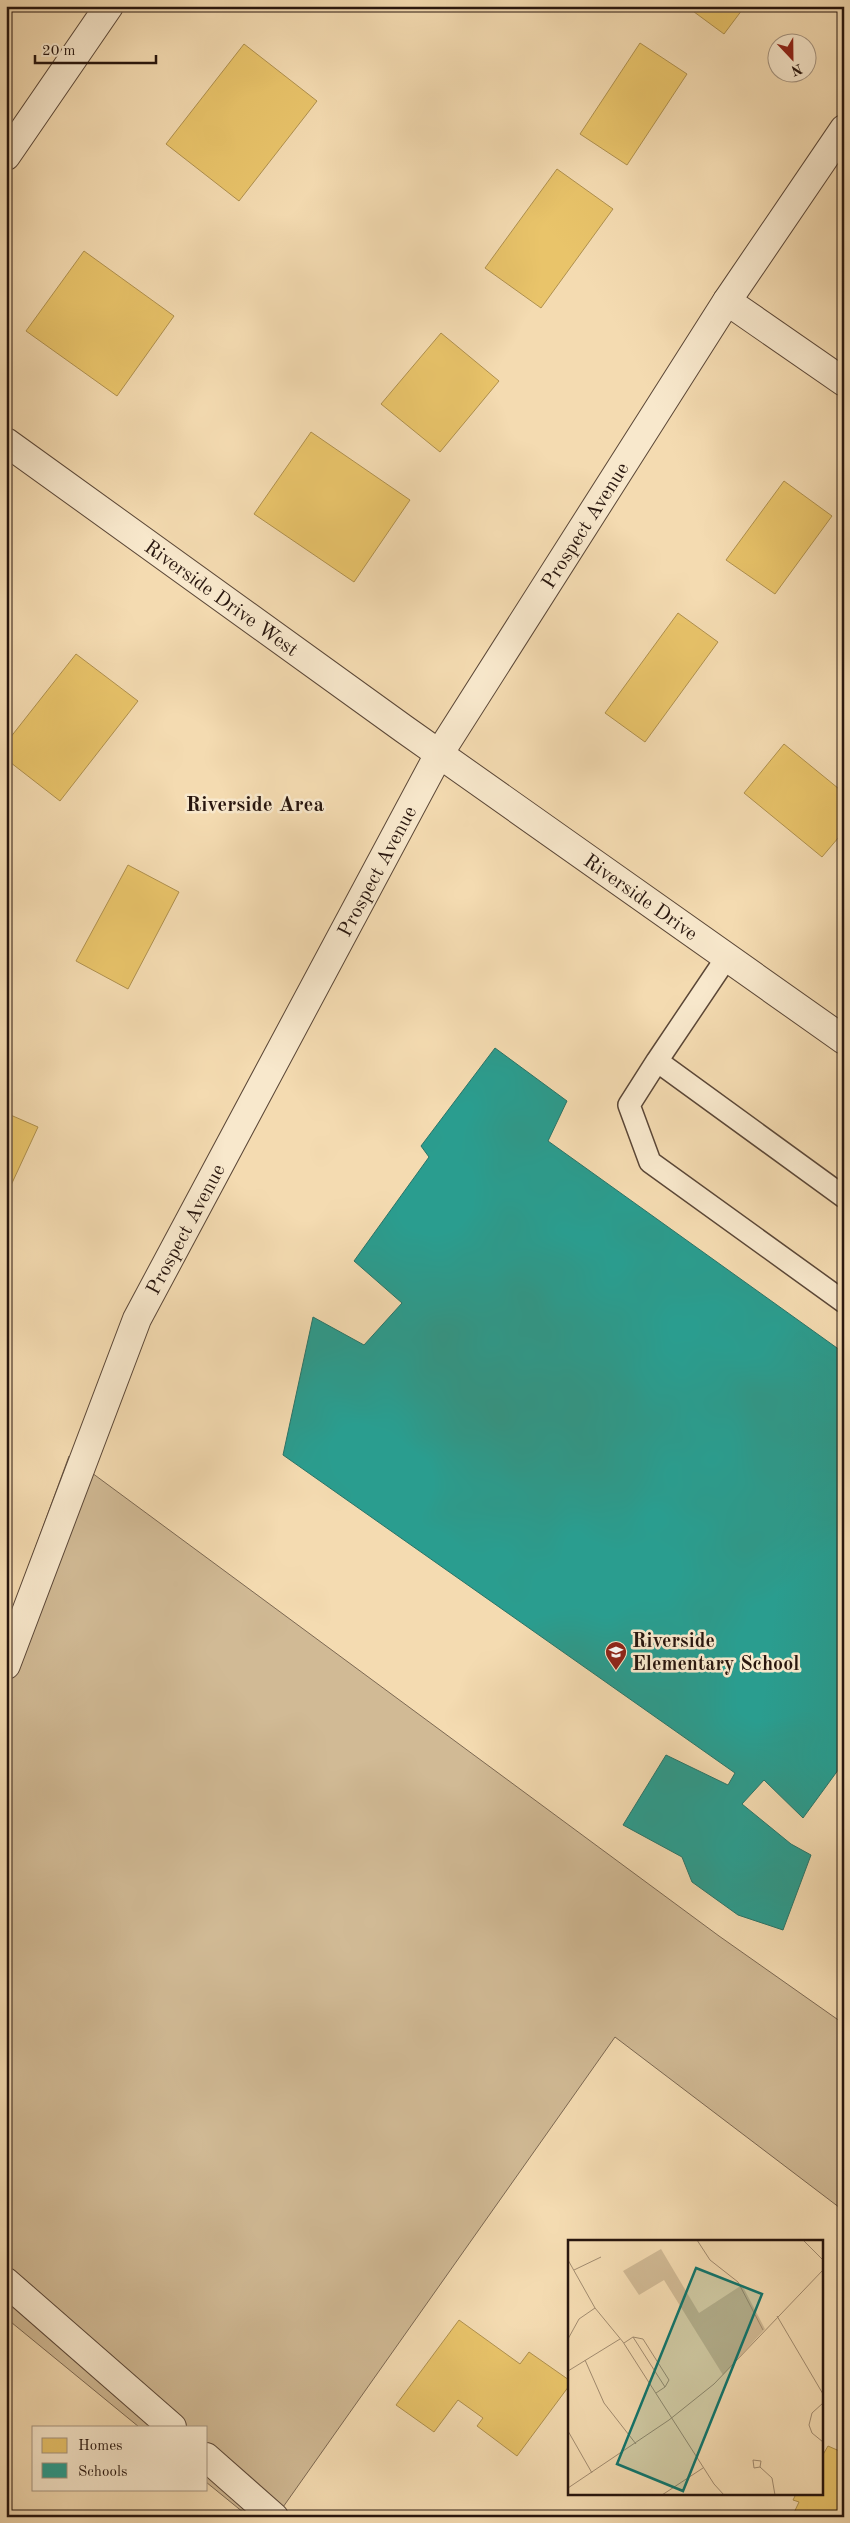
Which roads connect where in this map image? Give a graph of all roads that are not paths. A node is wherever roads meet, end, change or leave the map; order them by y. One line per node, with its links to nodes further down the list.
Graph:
1 (109, 6): 3 (street)
2 (844, 130): 4 (street, Prospect Avenue)
3 (6, 156)
4 (727, 301): 5 (street); 7 (street, Prospect Avenue)
5 (844, 382)
6 (6, 442): 7 (street, Riverside Drive West)
7 (439, 754): 8 (street, Riverside Drive); 13 (street, Prospect Avenue)
8 (726, 957): 9 (street, Riverside Drive); 10 (lane)
9 (844, 1040)
10 (657, 1061): 11 (lane); 12 (lane)
11 (844, 1197)
12 (844, 1302)
13 (6, 1665)
14 (6, 2282): 15 (street)
15 (171, 2426)
16 (208, 2459): 17 (street)
17 (274, 2517)

